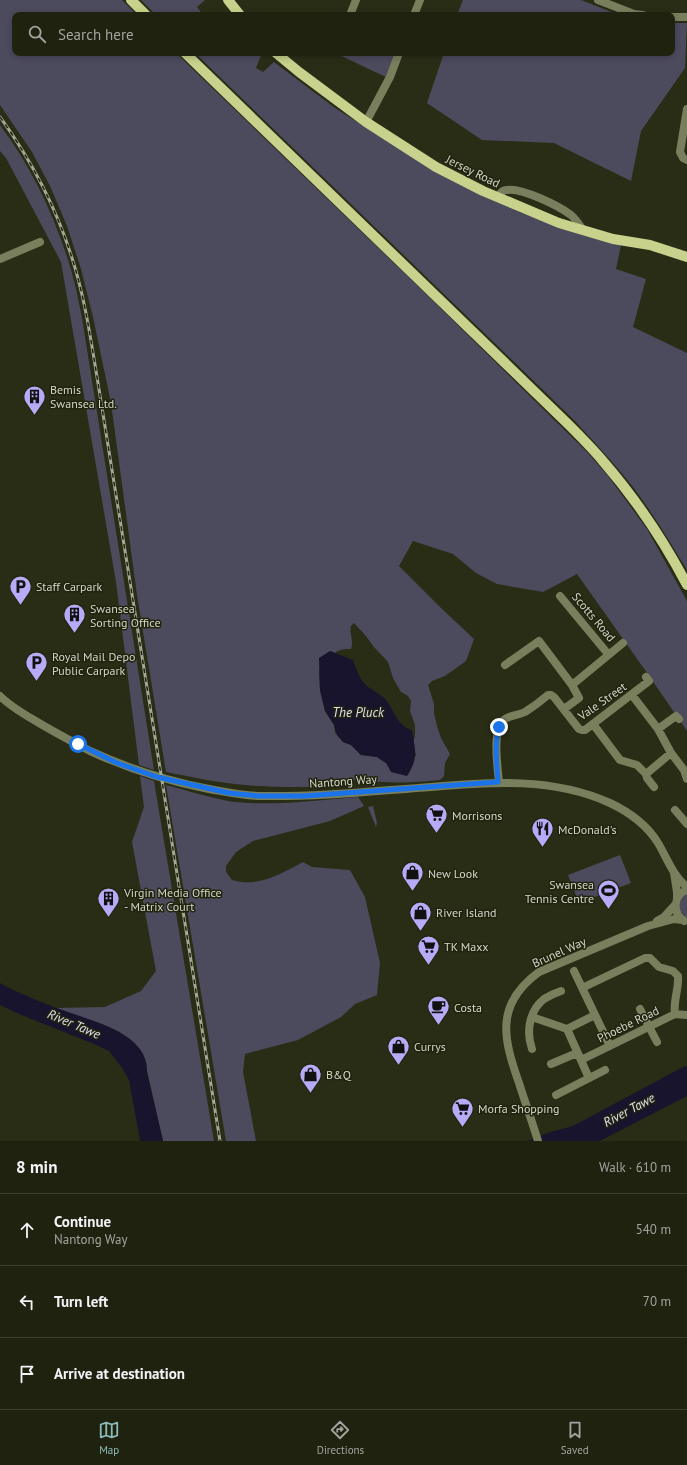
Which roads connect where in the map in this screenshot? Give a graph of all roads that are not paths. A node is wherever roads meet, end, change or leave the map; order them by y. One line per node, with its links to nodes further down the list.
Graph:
1 (131, 0): 6 (main road)
2 (228, 0): 7 (main road)
3 (356, 0): 8 (street)
4 (420, 0): 9 (street)
5 (598, 0): 10 (street)
6 (143, 12)
7 (238, 12)
8 (351, 12)
9 (415, 12)
10 (629, 12)
11 (675, 17): 12 (street)
12 (687, 17)
13 (188, 56): 24 (main road)
14 (280, 56): 17 (main road, Jersey Road)
15 (398, 56): 17 (street)
16 (687, 109): 18 (street)
17 (366, 122): 19 (main road, Jersey Road)
18 (687, 160)
19 (498, 197): 20 (main road, Jersey Road); 20 (street)
20 (583, 230): 22 (main road, Jersey Road)
21 (40, 242): 23 (street)
22 (687, 257)
23 (0, 259)
24 (687, 586)
25 (560, 596): 27 (street, Scotts Road)
26 (623, 643): 27 (street, Scotts Road)
27 (608, 654): 30 (street, Scotts Road)
28 (505, 665): 30 (street)
29 (646, 677): 31 (street, Vale Street)
30 (572, 686): 33 (street)
31 (632, 695): 35 (street, Vale Street); 36 (street)
32 (0, 696): 40 (street, Nantong Way)
33 (564, 709): 35 (street, Vale Street); 40 (street, Vale Street)
34 (679, 719): 36 (street)
35 (593, 724): 38 (street)
36 (658, 729): 37 (street)
37 (671, 753): 38 (street); 39 (street)
38 (646, 774): 41 (street)
39 (687, 779)
40 (498, 782): 44 (street, Nantong Way)
41 (654, 787)
42 (681, 812): 43 (street)
43 (687, 824)
44 (674, 872): 45 (street, Nantong Way); 46 (street, Nantong Way)
45 (687, 889): 46 (street, Brunel Way)
46 (676, 901): 47 (street); 48 (street, Brunel Way)
47 (685, 921): 48 (street, Brunel Way)
48 (648, 926): 67 (street, Brunel Way)
49 (574, 971): 50 (street)
50 (582, 988): 53 (street); 54 (street)
51 (561, 991): 56 (street)
52 (640, 1009): 57 (street)
53 (675, 1014): 55 (street, Phoebe Road); 57 (street, Phoebe Road)
54 (595, 1015): 58 (street); 60 (street)
55 (687, 1016)
56 (532, 1017): 58 (street); 61 (street)
57 (648, 1027): 59 (street); 60 (street, Phoebe Road)
58 (567, 1029): 62 (street)
59 (657, 1042)
60 (610, 1046): 62 (street, Phoebe Road)
61 (532, 1049)
62 (579, 1056): 63 (street, Phoebe Road); 65 (street)
63 (550, 1064)
64 (605, 1070): 65 (street)
65 (589, 1078): 66 (street)
66 (556, 1095)
67 (538, 1141)

